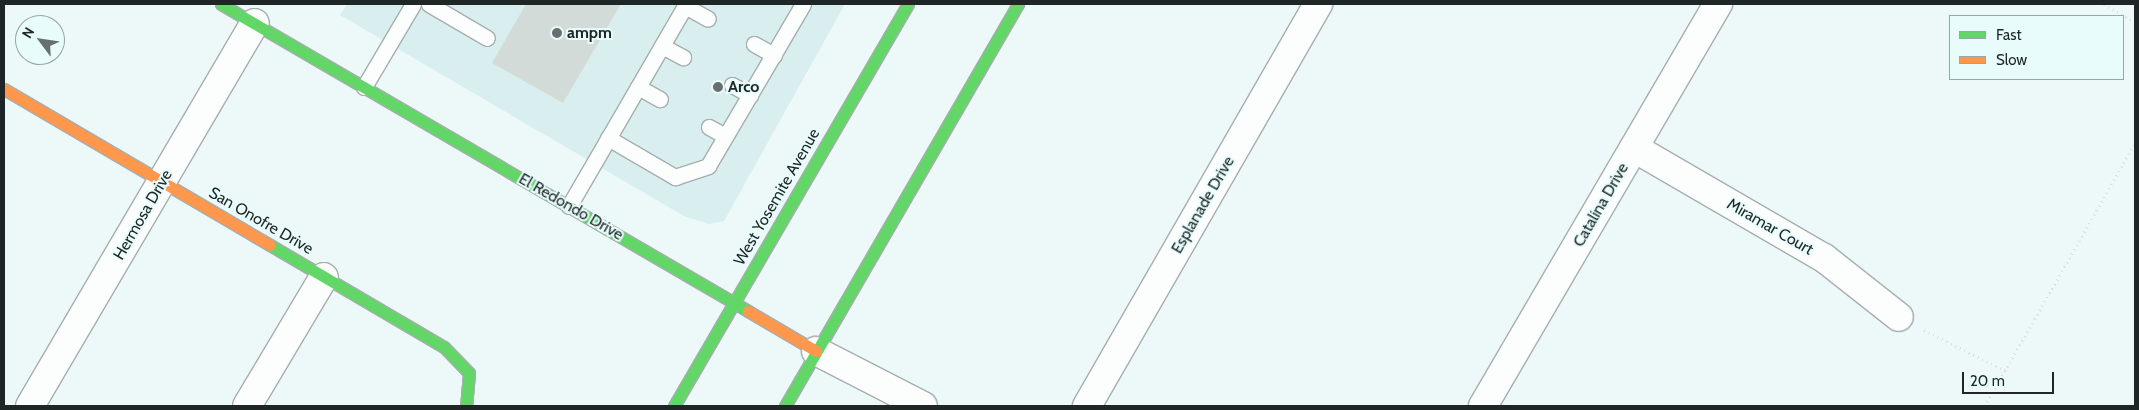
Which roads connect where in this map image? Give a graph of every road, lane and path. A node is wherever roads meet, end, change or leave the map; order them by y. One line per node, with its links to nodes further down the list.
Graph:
1 (221, 4): 15 (street, El Redondo Drive)
2 (413, 4): 22 (lane)
3 (429, 4): 16 (lane)
4 (803, 4): 19 (lane)
5 (908, 4): 35 (street, West Yosemite Avenue)
6 (1018, 4): 37 (street)
7 (1318, 4): 45 (street, Esplanade Drive)
8 (1718, 4): 31 (street, Catalina Drive)
9 (2104, 4): 11 (path)
10 (685, 5): 13 (lane); 18 (lane)
11 (2123, 15)
12 (2124, 16): 14 (path)
13 (708, 19)
14 (2135, 22)
15 (255, 23): 22 (street, El Redondo Drive); 32 (street, Hermosa Drive)
16 (488, 38)
17 (754, 44): 19 (lane)
18 (662, 46): 20 (lane); 23 (lane)
19 (774, 55): 25 (lane)
20 (683, 58)
21 (732, 85): 25 (lane)
22 (364, 87): 33 (street, El Redondo Drive)
23 (638, 87): 26 (lane); 29 (lane)
24 (4, 89): 32 (street, San Onofre Drive)
25 (750, 94): 28 (lane)
26 (660, 99)
27 (709, 127): 28 (lane)
28 (725, 136): 29 (lane)
29 (608, 138): 33 (lane)
30 (2135, 142): 38 (path)
31 (1634, 148): 36 (street, Miramar Court); 46 (street, Catalina Drive)
32 (162, 182): 34 (street, San Onofre Drive); 40 (street, Hermosa Drive)
33 (569, 206): 35 (street, El Redondo Drive)
34 (324, 276): 39 (street, San Onofre Drive); 41 (street)
35 (734, 302): 37 (street, El Redondo Drive); 42 (street, West Yosemite Avenue)
36 (1899, 317): 38 (path)
37 (816, 351): 43 (street); 44 (street, El Redondo Drive)
38 (2006, 371): 47 (path)
39 (466, 405)
40 (30, 406)
41 (247, 406)
42 (674, 406)
43 (785, 406)
44 (923, 406)
45 (1087, 406)
46 (1483, 406)
47 (1985, 406)

